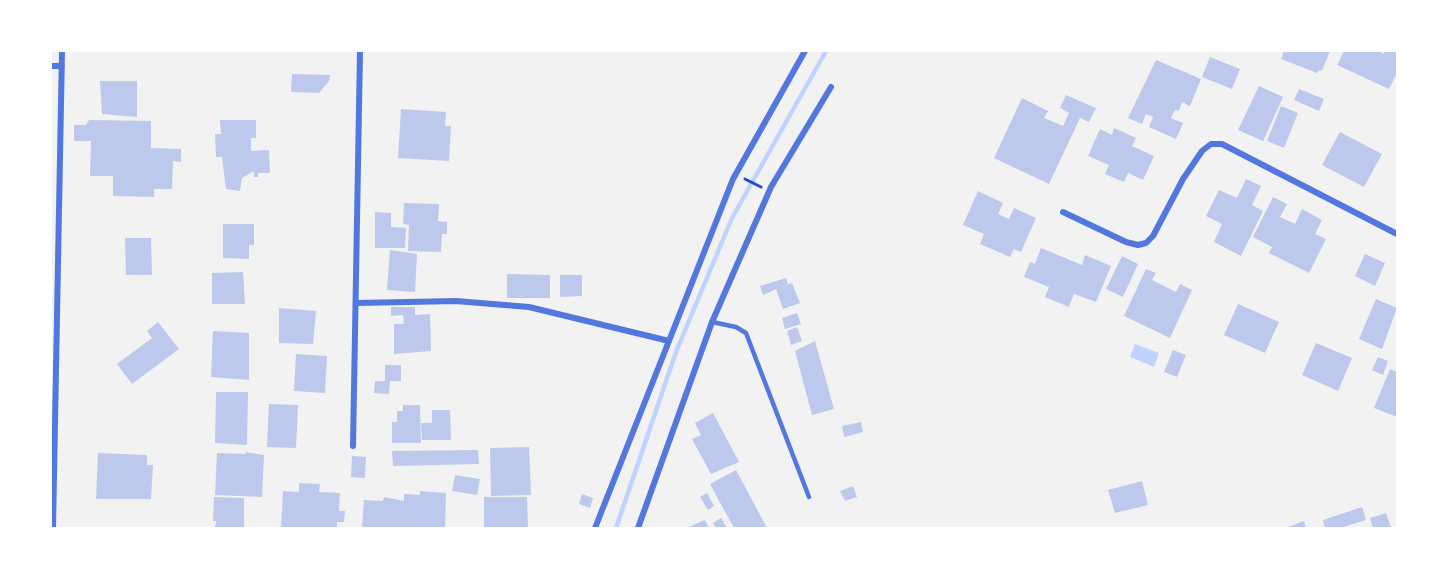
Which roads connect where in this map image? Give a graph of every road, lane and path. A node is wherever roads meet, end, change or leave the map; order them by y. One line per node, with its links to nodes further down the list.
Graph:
1 (62, 51): 5 (street)
2 (360, 51): 11 (street)
3 (805, 51): 13 (street)
4 (51, 66): 5 (street)
5 (62, 66): 14 (street)
6 (831, 87): 12 (street)
7 (742, 177): 8 (path)
8 (759, 186)
9 (1063, 212): 10 (street)
10 (1397, 234)
11 (357, 303): 13 (street); 15 (street)
12 (712, 322): 16 (lane); 19 (street)
13 (669, 341): 18 (street)
14 (53, 437): 17 (street)
15 (353, 446)
16 (809, 496)
17 (53, 528)
18 (596, 528)
19 (638, 528)

